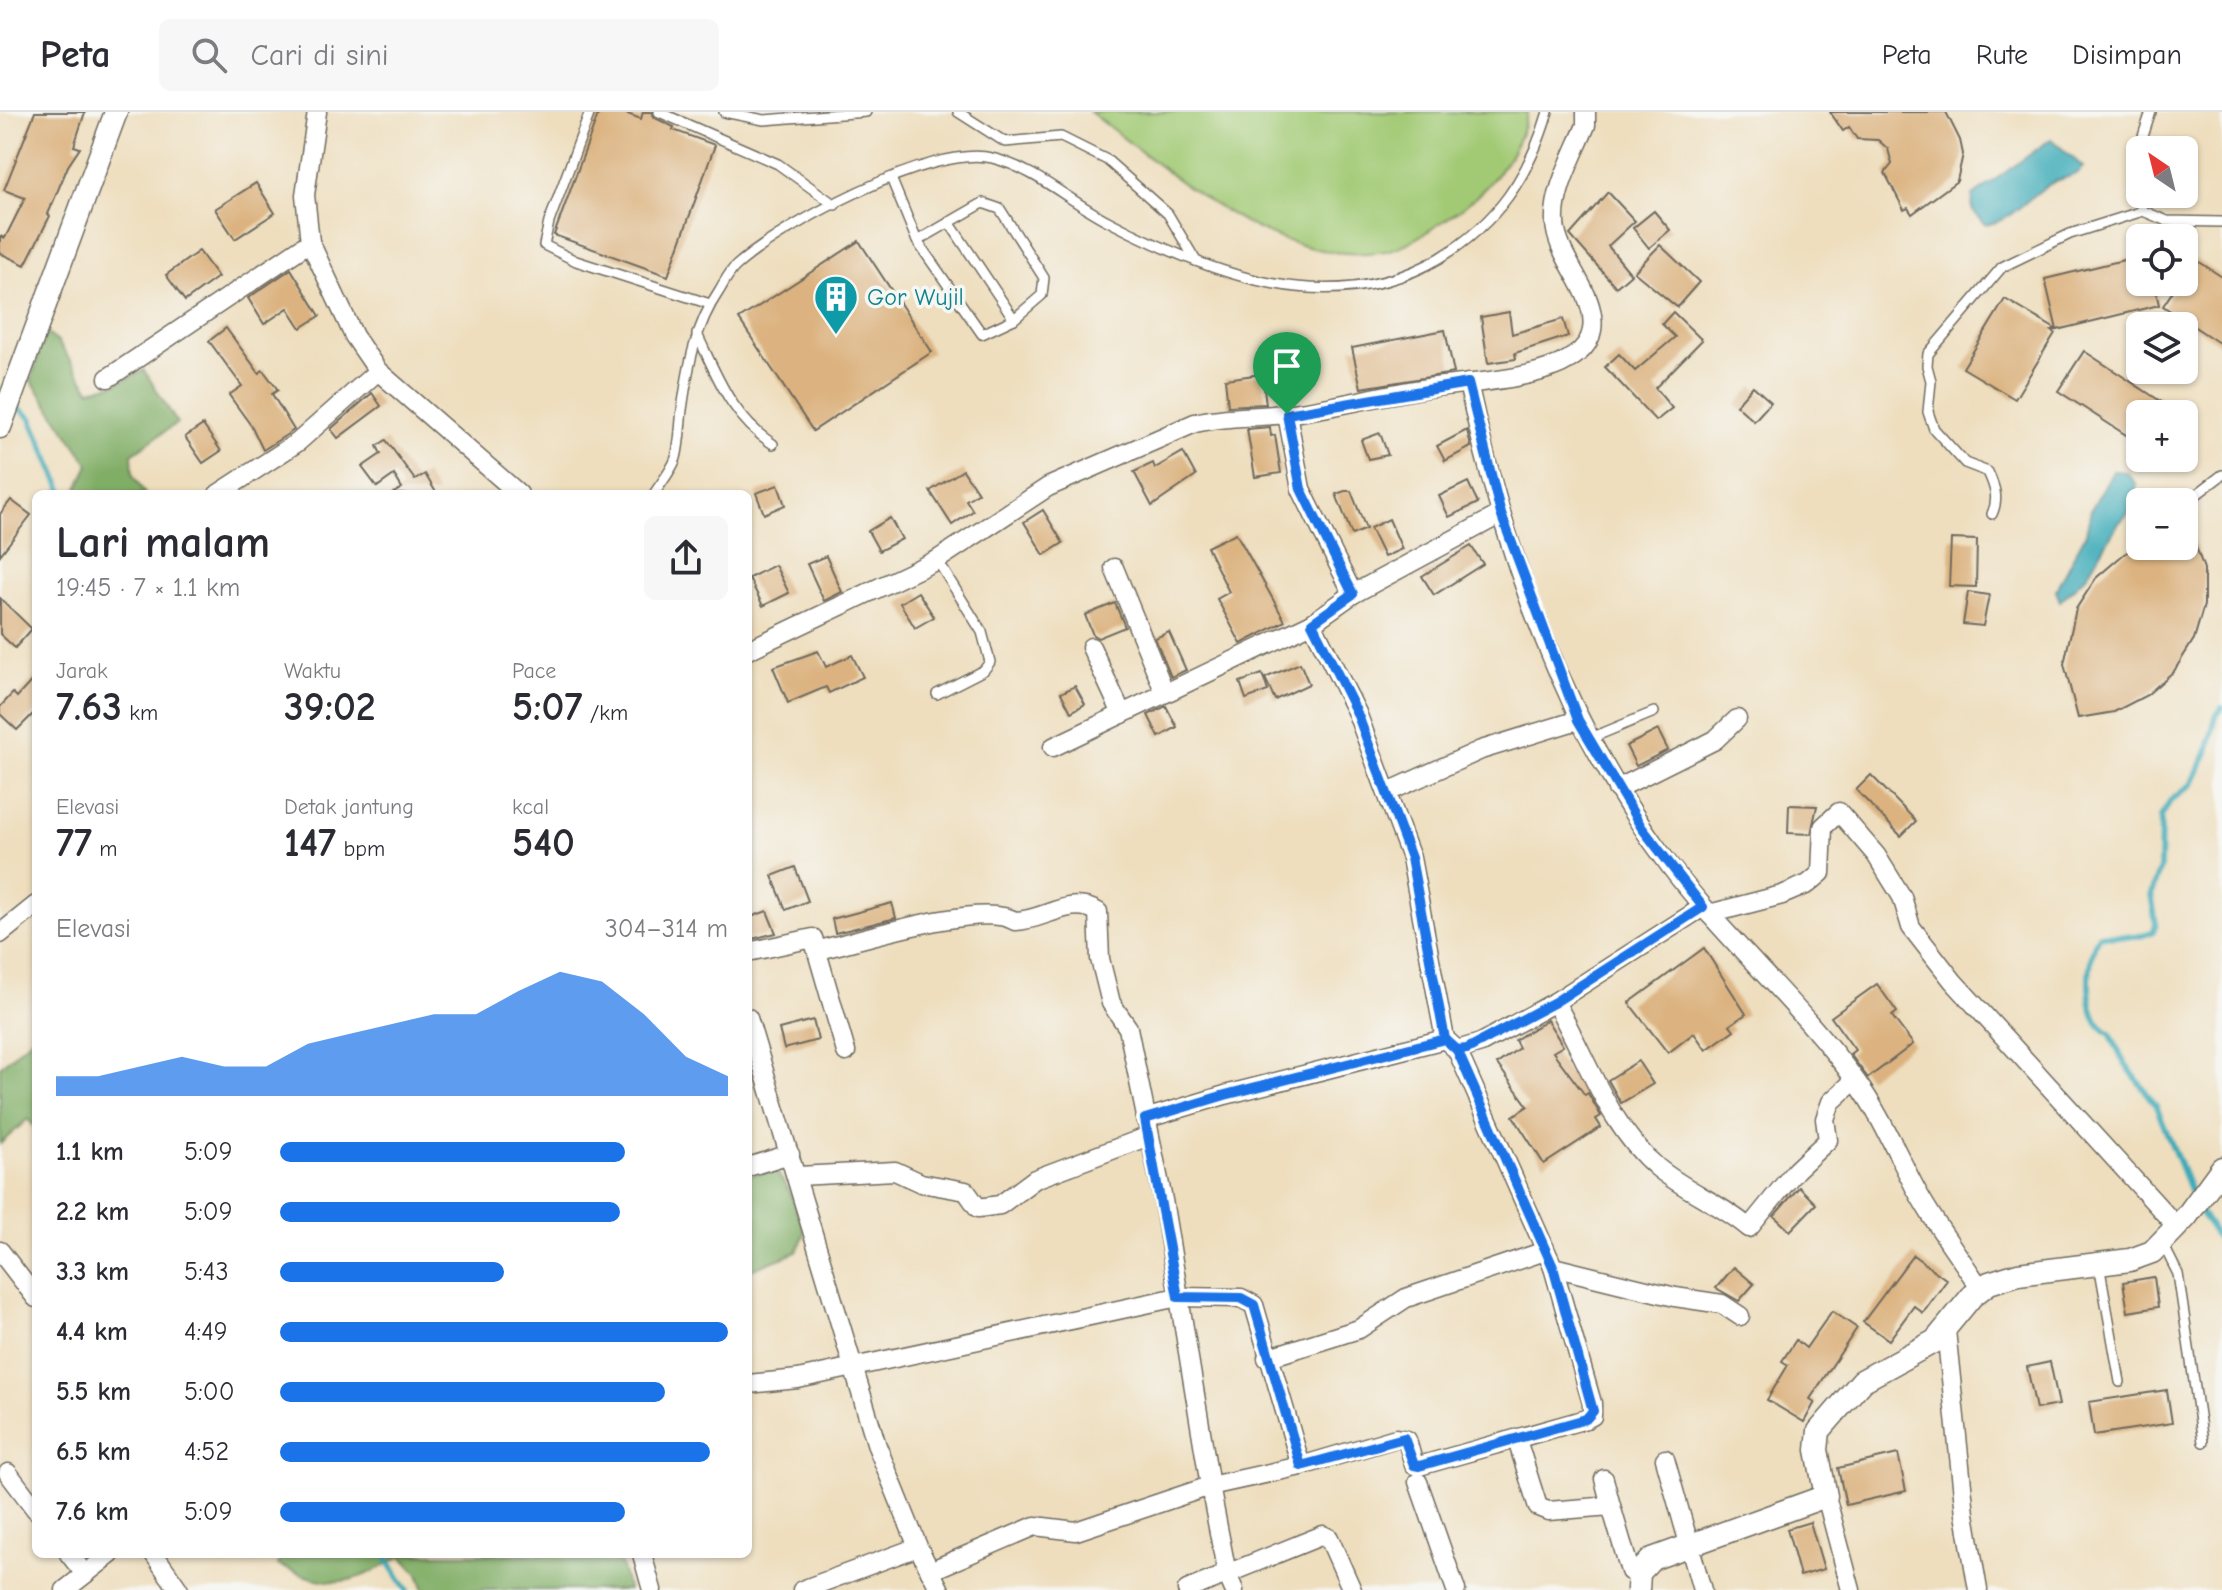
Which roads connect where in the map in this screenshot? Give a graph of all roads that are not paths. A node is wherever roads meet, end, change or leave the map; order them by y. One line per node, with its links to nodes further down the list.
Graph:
1 (116, 112): 28 (street)
2 (317, 112): 19 (street)
3 (590, 112): 21 (lane)
4 (659, 112): 14 (lane)
5 (724, 112): 6 (lane)
6 (866, 112)
7 (958, 112): 11 (lane)
8 (1548, 112): 20 (lane)
9 (1586, 112): 26 (street)
10 (2151, 112): 15 (lane)
11 (1005, 142): 12 (lane); 20 (lane)
12 (990, 157): 13 (lane); 20 (lane)
13 (891, 178): 14 (lane); 18 (lane)
14 (835, 205): 21 (lane)
15 (2143, 211): 16 (lane); 36 (lane)
16 (2221, 218)
17 (949, 222): 18 (lane); 22 (lane); 22 (lane)
18 (917, 241): 22 (lane)
19 (310, 242): 24 (street); 25 (street)
20 (1196, 261)
21 (710, 304): 23 (lane)
22 (1014, 319)
23 (697, 334): 29 (lane); 33 (lane)
24 (378, 371): 31 (street); 32 (street)
25 (108, 378)
26 (1468, 383): 27 (street); 35 (street)
27 (1287, 414): 37 (street); 39 (street)
28 (2, 422)
29 (773, 444)
30 (2222, 475): 34 (lane)
31 (224, 490)
32 (514, 490)
33 (657, 490)
34 (2198, 493)
35 (1501, 514): 39 (street); 48 (street)
36 (1992, 514)
37 (937, 560): 42 (street); 44 (lane)
38 (1114, 568): 43 (street)
39 (1353, 594): 40 (street)
40 (1312, 623): 43 (street); 52 (street)
41 (1091, 647): 46 (street)
42 (752, 648)
43 (1165, 693): 46 (street)
44 (937, 694)
45 (1654, 712): 49 (lane)
46 (1122, 714): 50 (street)
47 (1737, 719): 51 (street)
48 (1578, 720): 49 (street); 52 (street)
49 (1587, 739): 51 (street)
50 (1053, 747)
51 (1617, 789): 54 (street)
52 (1388, 792): 60 (street)
53 (32, 908): 55 (street)
54 (1706, 910): 58 (street); 62 (street); 68 (street)
55 (0, 934)
56 (819, 950): 57 (street); 61 (street); 63 (street)
57 (752, 951)
58 (1555, 1002): 60 (street); 62 (street)
59 (752, 1031): 64 (street)
60 (1451, 1044): 63 (street); 70 (street)
61 (846, 1052)
62 (1855, 1080): 72 (street)
63 (1147, 1128): 67 (street); 74 (street)
64 (790, 1154): 65 (street); 67 (street)
65 (752, 1166)
66 (2222, 1168): 68 (street)
67 (798, 1176): 78 (street)
68 (2175, 1229): 71 (street); 82 (lane)
69 (0, 1251): 73 (street)
70 (1549, 1259): 75 (street); 77 (street); 81 (street)
71 (2099, 1264): 72 (street); 79 (lane)
72 (1980, 1288): 76 (street)
73 (32, 1293)
74 (1178, 1297): 77 (street); 78 (street); 88 (street)
75 (1740, 1316)
76 (1946, 1330): 89 (street); 112 (street)
77 (1267, 1358): 84 (street)
78 (853, 1366): 80 (street); 93 (street)
79 (2120, 1382)
80 (752, 1384)
81 (1517, 1440): 84 (street); 91 (street)
82 (2203, 1442)
83 (1665, 1459): 92 (street)
84 (1301, 1466): 88 (street)
85 (8, 1473): 90 (street)
86 (1604, 1479): 91 (street)
87 (1418, 1482): 109 (street)
88 (1210, 1486): 98 (street); 101 (street)
89 (1826, 1496): 92 (street); 111 (street)
90 (32, 1505)
91 (1611, 1506): 100 (street)
92 (1691, 1542): 100 (street); 110 (street)
93 (918, 1547): 98 (street); 105 (street)
94 (72, 1558): 99 (street)
95 (106, 1558): 99 (street)
96 (157, 1558): 103 (street)
97 (643, 1558): 104 (street)
98 (930, 1571): 106 (street)
99 (85, 1574): 102 (street)
100 (1638, 1581)
101 (1231, 1582): 107 (street); 108 (street)
102 (65, 1590)
103 (179, 1590)
104 (652, 1590)
105 (802, 1590)
106 (940, 1590)
107 (1187, 1590)
108 (1352, 1590)
109 (1456, 1590)
110 (1702, 1590)
111 (1851, 1590)
112 (1978, 1590)

